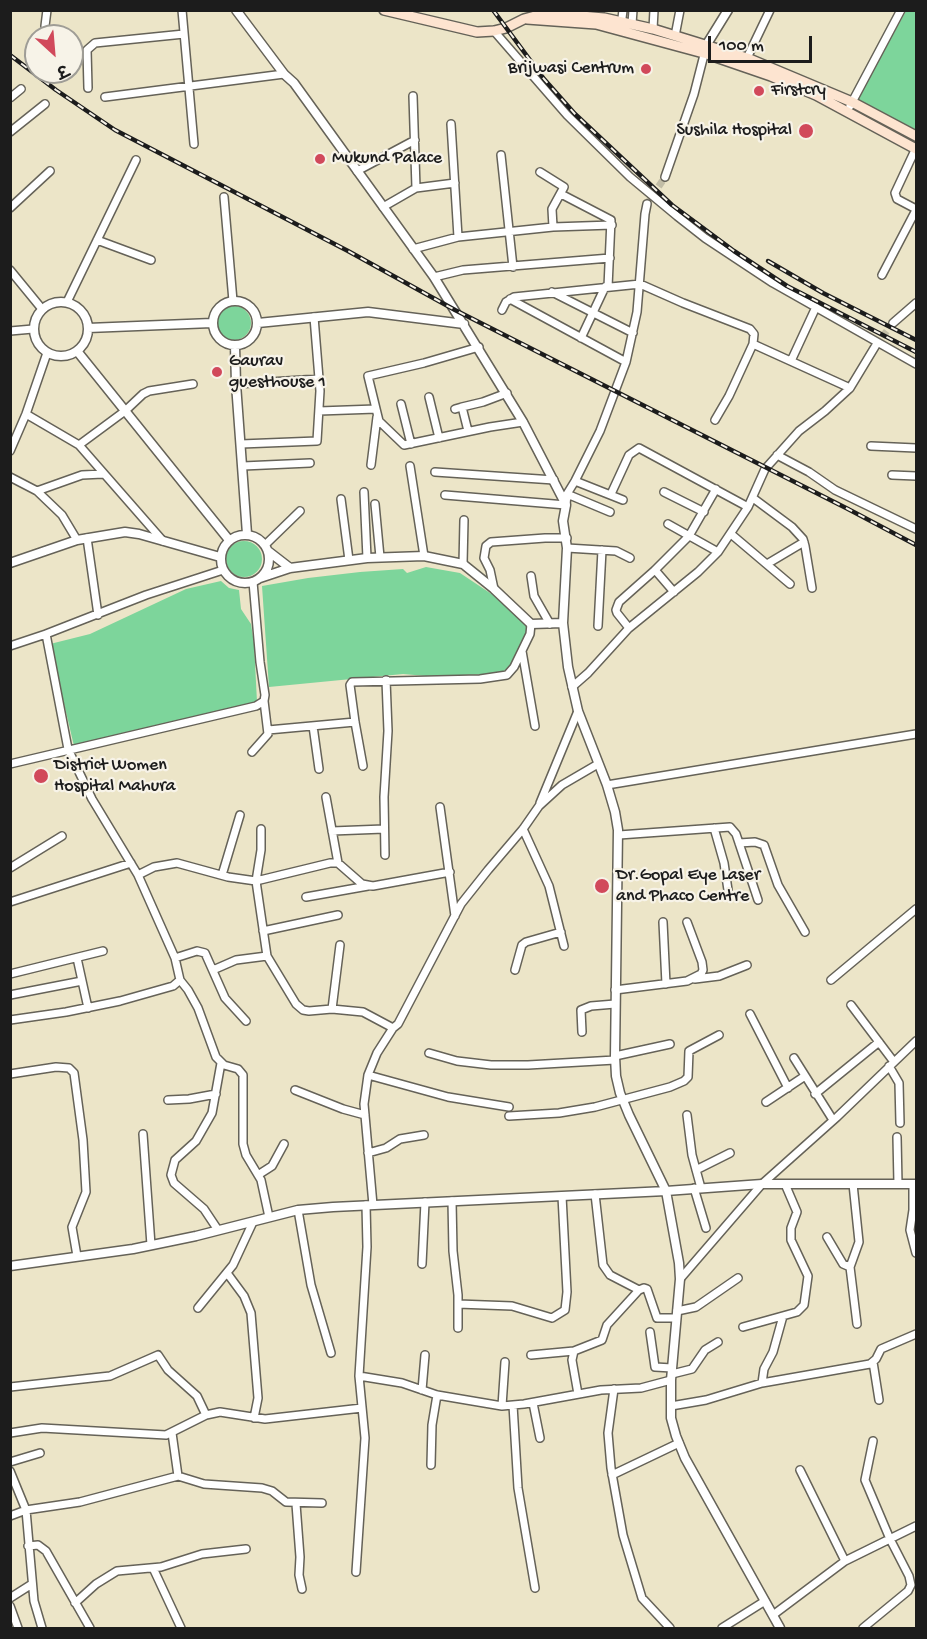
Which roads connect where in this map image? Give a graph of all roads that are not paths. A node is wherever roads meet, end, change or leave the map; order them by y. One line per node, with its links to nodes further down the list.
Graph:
1 (182, 10): 15 (street)
2 (236, 10): 19 (street)
3 (384, 10): 14 (main road)
4 (623, 10): 12 (street)
5 (633, 10): 11 (street)
6 (654, 10): 13 (street)
7 (680, 10): 16 (street)
8 (728, 10): 17 (street)
9 (770, 10): 18 (street)
10 (902, 10): 27 (street)
11 (632, 24): 12 (main road); 13 (main road)
12 (621, 26): 14 (main road); 17 (main road)
13 (653, 29): 16 (main road)
14 (494, 31): 67 (street)
15 (184, 34): 20 (street); 21 (street)
16 (675, 36): 17 (main road)
17 (706, 49): 18 (main road); 27 (main road); 39 (street)
18 (747, 58): 27 (main road)
19 (284, 74): 20 (street); 37 (street)
20 (189, 87): 24 (street); 32 (street)
21 (88, 88)
22 (21, 89): 25 (street)
23 (413, 96): 31 (street)
24 (105, 97)
25 (10, 98)
26 (45, 104): 29 (street)
27 (849, 107): 30 (main road); 33 (main road)
28 (451, 124): 40 (street)
29 (10, 132)
30 (916, 136)
31 (415, 140): 37 (street); 41 (street)
32 (194, 144)
33 (916, 149): 47 (street)
34 (501, 155): 50 (street)
35 (136, 160): 52 (street)
36 (50, 171): 46 (street)
37 (357, 171): 45 (street)
38 (540, 172): 42 (street)
39 (665, 177)
40 (455, 183): 41 (street); 51 (street)
41 (416, 188): 45 (street)
42 (561, 194): 48 (street); 49 (street)
43 (224, 197): 64 (street)
44 (647, 204): 60 (street)
45 (383, 207): 53 (street)
46 (10, 208)
47 (916, 210): 58 (street)
48 (612, 225): 49 (street); 54 (street)
49 (553, 227): 50 (street)
50 (510, 231): 51 (street); 56 (street)
51 (458, 237): 53 (street)
52 (97, 240): 55 (street); 65 (street)
53 (413, 249): 59 (street)
54 (610, 258): 56 (street); 61 (street)
55 (151, 260)
56 (513, 267): 59 (street)
57 (10, 270): 68 (street)
58 (882, 275)
59 (434, 277): 75 (street)
60 (640, 284): 61 (street); 79 (street); 81 (street)
61 (607, 287): 62 (street); 70 (street)
62 (552, 292): 63 (street); 70 (street)
63 (510, 299): 69 (street); 80 (street)
64 (233, 301): 72 (street); 73 (street)
65 (67, 302): 68 (street); 76 (street)
66 (916, 303): 74 (street)
67 (816, 307): 87 (street); 89 (street)
68 (42, 309): 77 (street)
69 (502, 310)
70 (593, 313): 79 (street); 80 (street)
71 (314, 317): 72 (street); 75 (street); 90 (street)
72 (258, 322): 83 (street)
73 (212, 323): 76 (street); 83 (street)
74 (893, 323)
75 (464, 324): 84 (street)
76 (88, 328): 85 (street)
77 (33, 329): 78 (street); 86 (street)
78 (10, 331)
79 (633, 333): 88 (street)
80 (581, 338): 88 (street)
81 (753, 344): 87 (street); 101 (street)
82 (876, 345): 93 (street)
83 (236, 346): 92 (street)
84 (479, 347): 94 (street); 99 (street)
85 (77, 351): 86 (street); 97 (street)
86 (47, 352): 100 (street)
87 (791, 361): 93 (street)
88 (626, 362): 122 (street)
89 (916, 364)
90 (319, 379): 92 (street); 98 (street)
91 (193, 384): 97 (street)
92 (236, 384): 105 (street)
93 (850, 388): 111 (street)
94 (507, 393): 102 (street); 103 (street)
95 (429, 397): 104 (street)
96 (400, 404): 106 (street)
97 (125, 411): 107 (street); 148 (street)
98 (319, 411): 99 (street); 105 (street)
99 (377, 412): 106 (street); 113 (street)
100 (26, 414): 107 (street); 110 (street)
101 (715, 420)
102 (524, 422): 103 (street); 121 (street)
103 (468, 431): 104 (street)
104 (439, 438): 106 (street)
105 (242, 444): 114 (street)
106 (411, 444)
107 (79, 445): 117 (street)
108 (871, 446): 109 (street)
109 (916, 448)
110 (10, 450)
111 (777, 455): 130 (street); 141 (street)
112 (310, 463): 114 (street)
113 (371, 465)
114 (243, 466): 142 (street)
115 (410, 466): 155 (street)
116 (435, 472): 121 (street)
117 (103, 474): 124 (street); 149 (street)
118 (892, 476): 119 (street)
119 (916, 476)
120 (10, 477): 124 (street)
121 (554, 480): 134 (street)
122 (575, 481): 127 (street); 128 (street)
123 (716, 489): 128 (street); 135 (street); 138 (street)
124 (37, 491): 147 (street)
125 (364, 492): 158 (street)
126 (664, 492): 138 (street)
127 (567, 494): 134 (street); 137 (street)
128 (611, 494): 132 (street)
129 (445, 495): 134 (street)
130 (753, 498): 135 (street); 150 (street)
131 (341, 499): 160 (street)
132 (623, 500)
133 (375, 504): 156 (street)
134 (566, 505): 146 (street)
135 (748, 507): 143 (street)
136 (300, 512): 151 (street)
137 (610, 512)
138 (704, 512): 144 (street)
139 (464, 520): 162 (street)
140 (668, 524): 144 (street)
141 (916, 529)
142 (247, 534): 148 (street); 151 (street)
143 (732, 534): 154 (street); 163 (street)
144 (689, 536): 154 (street); 166 (street)
145 (87, 538): 147 (street); 149 (street); 173 (street)
146 (567, 538): 152 (street); 171 (street)
147 (77, 540): 161 (street)
148 (229, 540): 157 (street)
149 (164, 541): 157 (street)
150 (804, 542): 163 (street); 170 (street)
151 (267, 548): 164 (street); 168 (street)
152 (567, 548): 153 (street); 174 (street)
153 (602, 550): 159 (street); 177 (street)
154 (718, 552): 172 (street)
155 (424, 556): 156 (street); 162 (street)
156 (380, 557): 158 (street)
157 (220, 558): 165 (street)
158 (367, 558): 160 (street)
159 (630, 558)
160 (349, 560): 164 (street)
161 (10, 563)
162 (463, 564): 171 (street)
163 (767, 564): 169 (street)
164 (290, 568): 168 (street)
165 (223, 570): 168 (street); 173 (street)
166 (655, 570): 172 (street); 178 (street)
167 (531, 576): 176 (street)
168 (257, 580): 184 (street)
169 (790, 584)
170 (812, 588)
171 (494, 589): 175 (street)
172 (674, 592): 178 (street)
173 (98, 615): 179 (street)
174 (563, 623): 176 (street); 183 (street)
175 (531, 624): 176 (street); 181 (street)
176 (550, 624)
177 (598, 626)
178 (629, 628): 183 (street)
179 (46, 634): 180 (street); 191 (street)
180 (10, 646)
181 (522, 649): 182 (street); 188 (street)
182 (386, 680): 186 (street); 204 (street)
183 (572, 687): 185 (street)
184 (264, 701): 189 (street); 191 (street)
185 (578, 711): 194 (street); 199 (street)
186 (355, 722): 187 (street); 195 (street)
187 (313, 726): 189 (street); 196 (street)
188 (535, 726)
189 (268, 730): 192 (street)
190 (916, 734): 197 (street)
191 (68, 750): 193 (street); 211 (street)
192 (252, 752)
193 (10, 764)
194 (598, 764): 197 (street); 199 (street)
195 (363, 766)
196 (319, 769)
197 (607, 785): 207 (street)
198 (326, 797): 206 (street)
199 (539, 806): 205 (street)
200 (440, 807): 214 (street)
201 (240, 815): 216 (street)
202 (714, 828): 207 (street); 209 (street); 219 (street)
203 (261, 829): 217 (street)
204 (384, 829): 206 (street); 210 (street)
205 (523, 829): 226 (street); 230 (street)
206 (332, 831): 212 (street)
207 (619, 835): 247 (street)
208 (62, 836): 213 (street)
209 (739, 843): 222 (street); 231 (street)
210 (385, 855)
211 (131, 863): 215 (street); 223 (street)
212 (338, 864): 217 (street); 218 (street)
213 (10, 868)
214 (450, 872): 218 (street); 226 (street)
215 (138, 875): 216 (street); 237 (street)
216 (222, 875): 217 (street)
217 (256, 881): 229 (street)
218 (368, 886): 221 (street)
219 (728, 890)
220 (10, 893): 223 (street)
221 (306, 897)
222 (758, 900)
223 (13, 901)
224 (916, 909): 244 (street)
225 (338, 915): 229 (street)
226 (455, 916): 256 (street)
227 (663, 922): 246 (street)
228 (687, 922): 242 (street)
229 (263, 931): 235 (street)
230 (561, 932): 233 (street); 240 (street)
231 (805, 932)
232 (340, 945): 252 (street)
233 (564, 946)
234 (103, 951): 236 (street)
235 (267, 956): 239 (street); 252 (street)
236 (77, 958): 241 (street); 245 (street)
237 (175, 958): 239 (street); 243 (street)
238 (747, 964): 242 (street)
239 (213, 970): 255 (street)
240 (515, 970)
241 (10, 974)
242 (693, 979): 246 (street)
243 (180, 980): 251 (street); 265 (street)
244 (831, 980)
245 (82, 981): 248 (street); 251 (street)
246 (666, 984): 247 (street)
247 (615, 990): 249 (street)
248 (10, 995)
249 (615, 1004): 257 (street); 263 (street)
250 (851, 1005): 260 (street)
251 (88, 1008): 254 (street)
252 (332, 1010): 256 (street)
253 (750, 1014): 270 (street)
254 (10, 1020)
255 (246, 1021)
256 (393, 1028): 268 (street)
257 (582, 1032)
258 (719, 1035): 274 (street)
259 (916, 1041): 266 (street)
260 (879, 1042): 266 (street); 273 (street)
261 (670, 1044): 263 (street)
262 (429, 1053): 263 (street)
263 (615, 1058): 274 (street)
264 (794, 1058): 269 (street)
265 (221, 1063): 272 (street); 290 (street)
266 (892, 1064): 281 (street); 282 (street)
267 (10, 1074): 311 (street)
268 (368, 1075): 277 (street); 279 (street)
269 (805, 1076): 270 (street); 273 (street)
270 (788, 1088): 276 (street)
271 (295, 1090): 279 (street)
272 (216, 1094): 275 (street); 307 (street)
273 (815, 1094): 281 (street)
274 (622, 1099): 280 (street); 297 (street)
275 (168, 1100)
276 (766, 1102)
277 (509, 1107)
278 (687, 1114): 289 (street)
279 (365, 1115): 287 (street)
280 (509, 1116)
281 (833, 1120): 291 (street)
282 (900, 1123)
283 (143, 1134): 309 (street)
284 (424, 1136): 287 (street)
285 (897, 1137): 294 (street)
286 (284, 1144): 290 (street)
287 (368, 1153): 302 (street)
288 (730, 1153): 289 (street)
289 (696, 1170): 296 (street)
290 (258, 1175): 304 (street)
291 (762, 1184): 292 (street); 296 (street); 317 (street)
292 (785, 1184): 293 (street); 322 (street)
293 (854, 1184): 294 (street); 314 (street)
294 (898, 1184): 295 (street)
295 (915, 1184): 310 (street)
296 (697, 1188): 297 (street); 306 (street)
297 (666, 1191): 298 (street); 317 (street)
298 (595, 1194): 299 (street); 318 (street)
299 (562, 1196): 300 (street); 319 (street)
300 (452, 1201): 301 (street); 319 (street)
301 (425, 1202): 302 (street); 312 (street)
302 (370, 1205): 303 (street); 336 (street)
303 (298, 1210): 304 (street); 330 (street)
304 (269, 1217): 305 (street)
305 (253, 1221): 307 (street); 315 (street)
306 (706, 1228)
307 (218, 1230): 309 (street)
308 (826, 1237): 314 (street)
309 (151, 1245): 311 (street)
310 (916, 1253)
311 (77, 1256): 313 (street)
312 (422, 1263)
313 (10, 1266)
314 (850, 1267): 323 (street)
315 (227, 1273): 320 (street); 350 (street)
316 (738, 1278): 321 (street)
317 (680, 1279): 321 (street)
318 (639, 1290): 321 (street); 329 (street)
319 (458, 1304): 325 (street)
320 (198, 1308)
321 (677, 1315): 335 (street)
322 (783, 1316): 324 (street); 337 (street)
323 (857, 1324)
324 (742, 1327)
325 (458, 1328)
326 (650, 1332): 335 (street)
327 (916, 1334): 334 (street)
328 (718, 1342): 335 (street)
329 (574, 1351): 332 (street); 341 (street)
330 (331, 1353)
331 (425, 1355): 340 (street)
332 (531, 1355)
333 (505, 1362): 346 (street)
334 (873, 1362): 337 (street); 343 (street)
335 (672, 1374): 339 (street); 347 (street)
336 (359, 1376): 340 (street); 348 (street)
337 (762, 1383): 347 (street)
338 (10, 1387): 349 (street)
339 (614, 1389): 341 (street); 361 (street)
340 (422, 1390): 342 (street)
341 (578, 1394): 344 (street)
342 (437, 1395): 346 (street); 358 (street)
343 (879, 1400)
344 (533, 1402): 345 (street); 353 (street)
345 (513, 1405): 346 (street); 375 (street)
346 (502, 1406)
347 (671, 1407): 355 (street)
348 (362, 1408): 350 (street); 373 (street)
349 (206, 1415): 350 (street); 352 (street)
350 (254, 1418)
351 (10, 1433): 352 (street)
352 (172, 1433): 362 (street)
353 (540, 1438)
354 (873, 1441): 368 (street)
355 (679, 1443): 361 (street); 378 (street)
356 (40, 1452): 357 (street)
357 (10, 1462)
358 (430, 1465)
359 (800, 1470): 371 (street)
360 (10, 1471): 365 (street)
361 (612, 1475): 386 (street)
362 (178, 1476): 364 (street); 365 (street)
363 (322, 1503): 364 (street)
364 (296, 1504): 376 (street)
365 (26, 1510): 366 (street); 369 (street)
366 (10, 1516)
367 (916, 1526): 368 (street)
368 (890, 1539): 371 (street); 389 (street)
369 (28, 1546): 374 (street); 379 (street)
370 (246, 1549): 372 (street)
371 (845, 1561): 381 (street)
372 (153, 1568): 379 (street); 385 (street)
373 (356, 1572)
374 (32, 1584): 377 (street); 383 (street)
375 (535, 1588)
376 (302, 1589)
377 (10, 1598)
378 (765, 1601): 381 (street); 387 (street)
379 (75, 1604): 384 (street)
380 (10, 1606): 382 (street)
381 (772, 1615): 388 (street)
382 (18, 1629)
383 (42, 1629)
384 (90, 1629)
385 (181, 1629)
386 (670, 1629)
387 (722, 1629)
388 (780, 1629)
389 (863, 1629)

